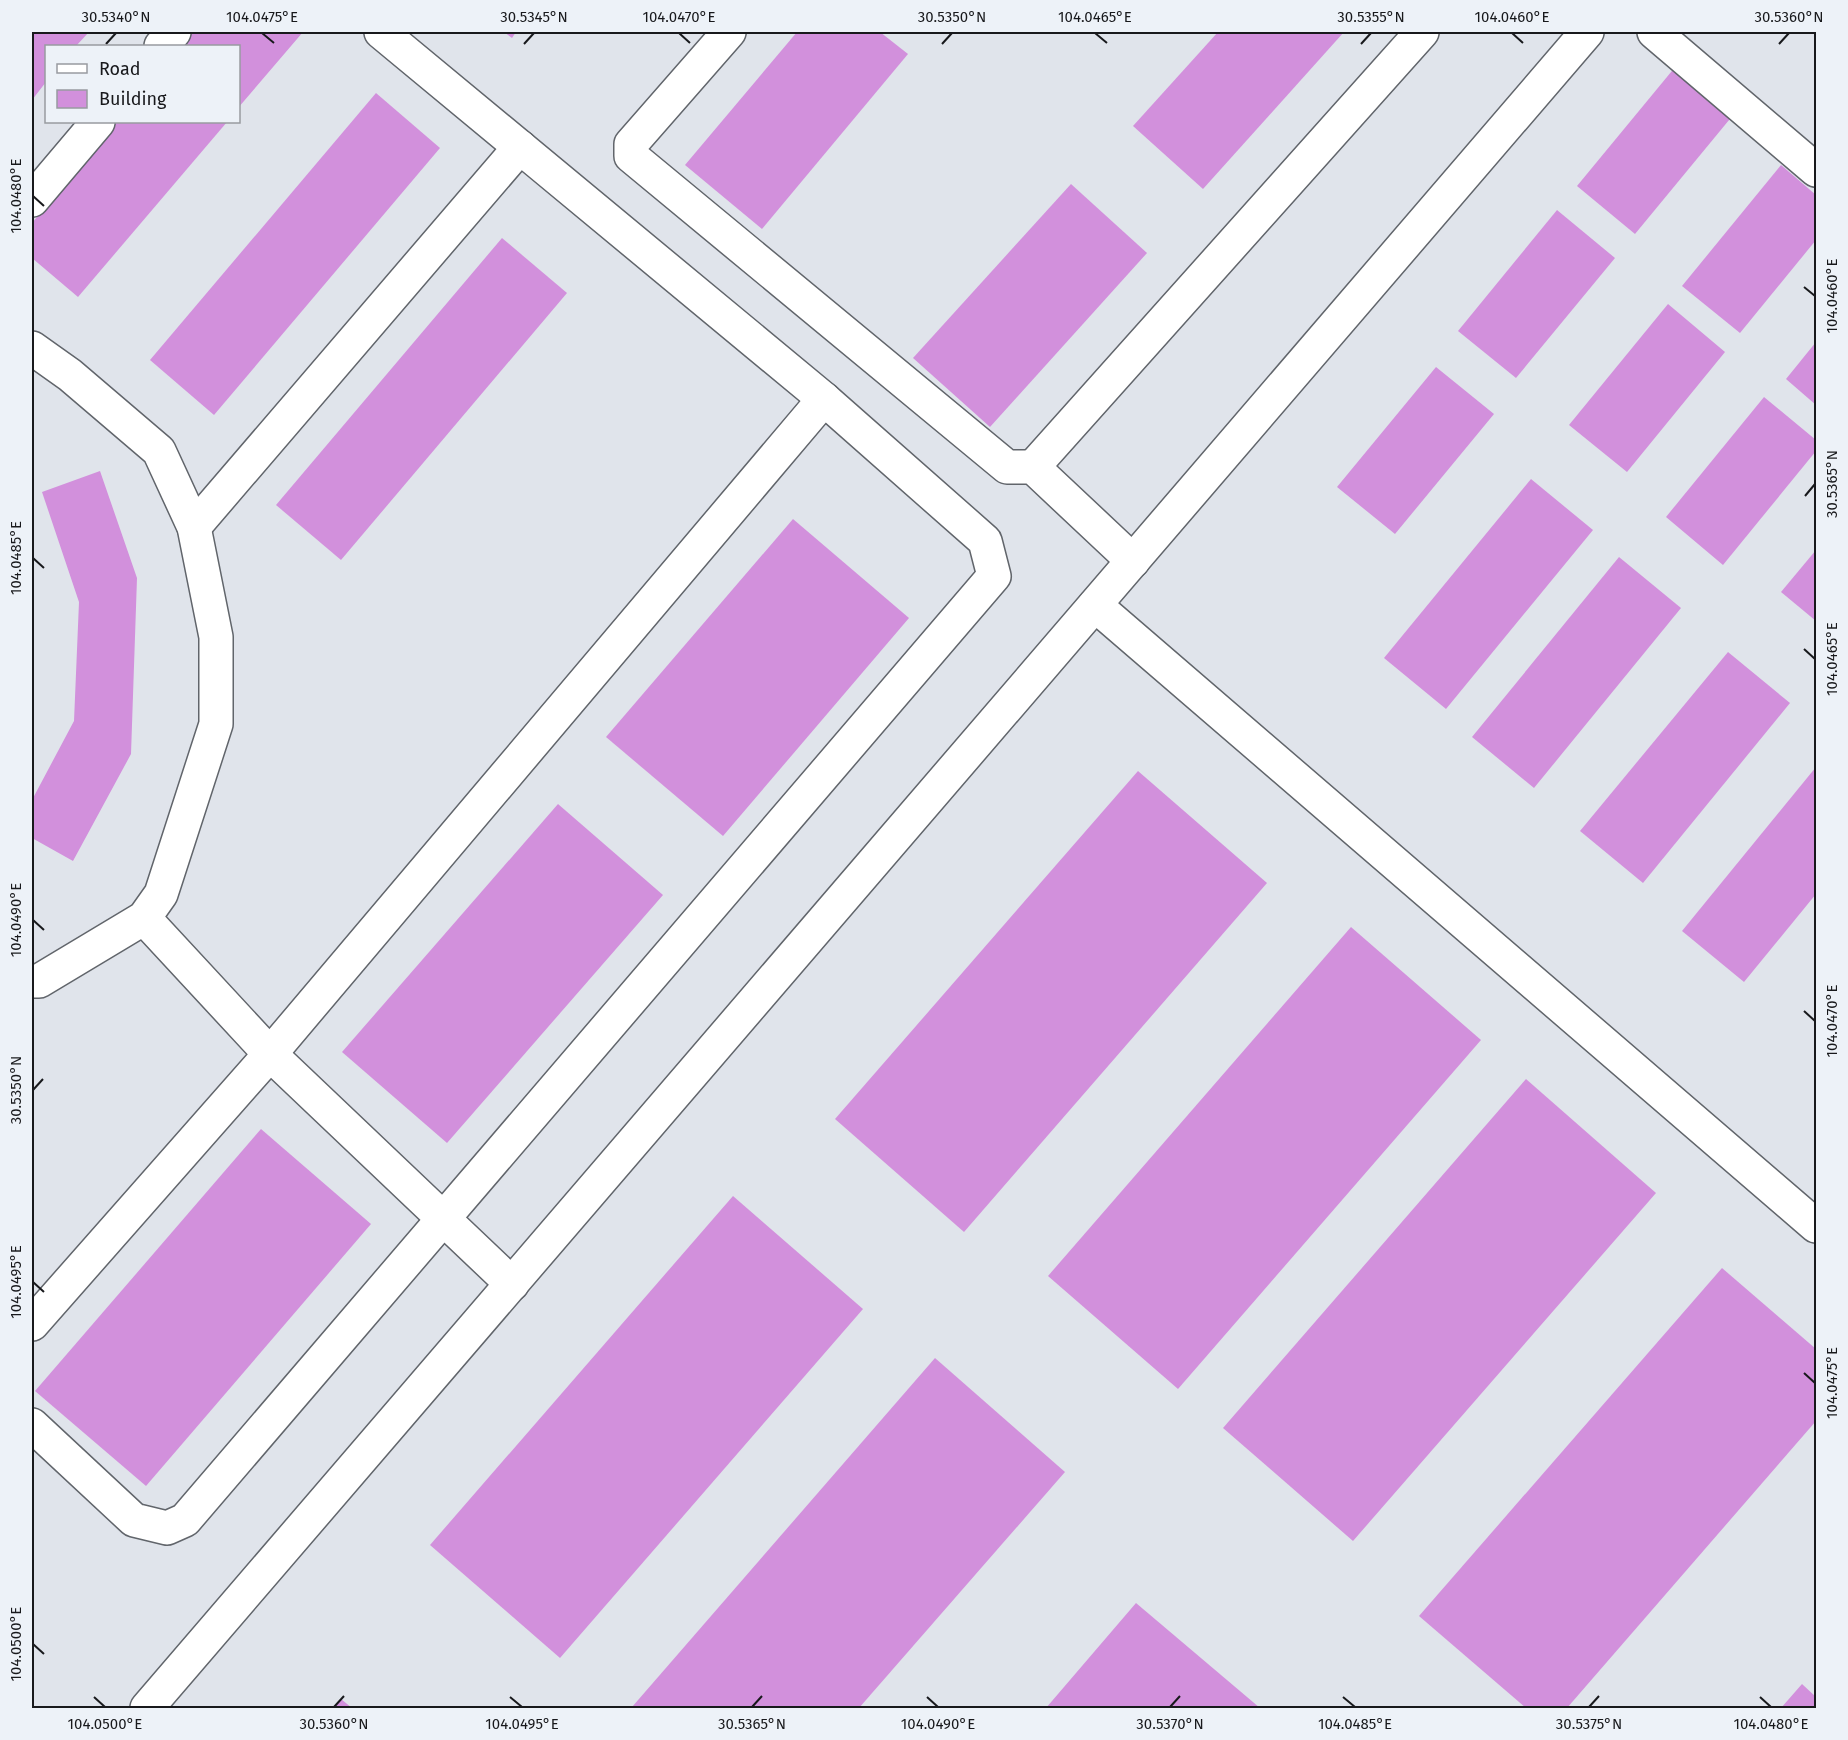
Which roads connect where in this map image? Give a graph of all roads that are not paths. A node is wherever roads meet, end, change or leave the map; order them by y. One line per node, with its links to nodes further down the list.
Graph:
1 (174, 32): 7 (street)
2 (381, 32): 9 (street)
3 (729, 32): 14 (street)
4 (1422, 32): 14 (street)
5 (1587, 32): 16 (street)
6 (1654, 32): 10 (street)
7 (162, 45)
8 (97, 123): 11 (street)
9 (520, 147): 13 (street); 15 (street)
10 (1816, 170)
11 (32, 200)
12 (32, 348): 15 (street)
13 (824, 399): 20 (street); 21 (street)
14 (1033, 467): 16 (street)
15 (194, 527): 18 (street)
16 (1133, 561): 17 (street)
17 (1095, 605): 22 (street); 23 (street)
18 (144, 918): 19 (street); 20 (street)
19 (32, 981)
20 (270, 1054): 21 (street); 24 (street)
21 (444, 1219): 23 (street); 25 (street)
22 (1816, 1226)
23 (512, 1284): 26 (street)
24 (32, 1324)
25 (32, 1425)
26 (147, 1708)

